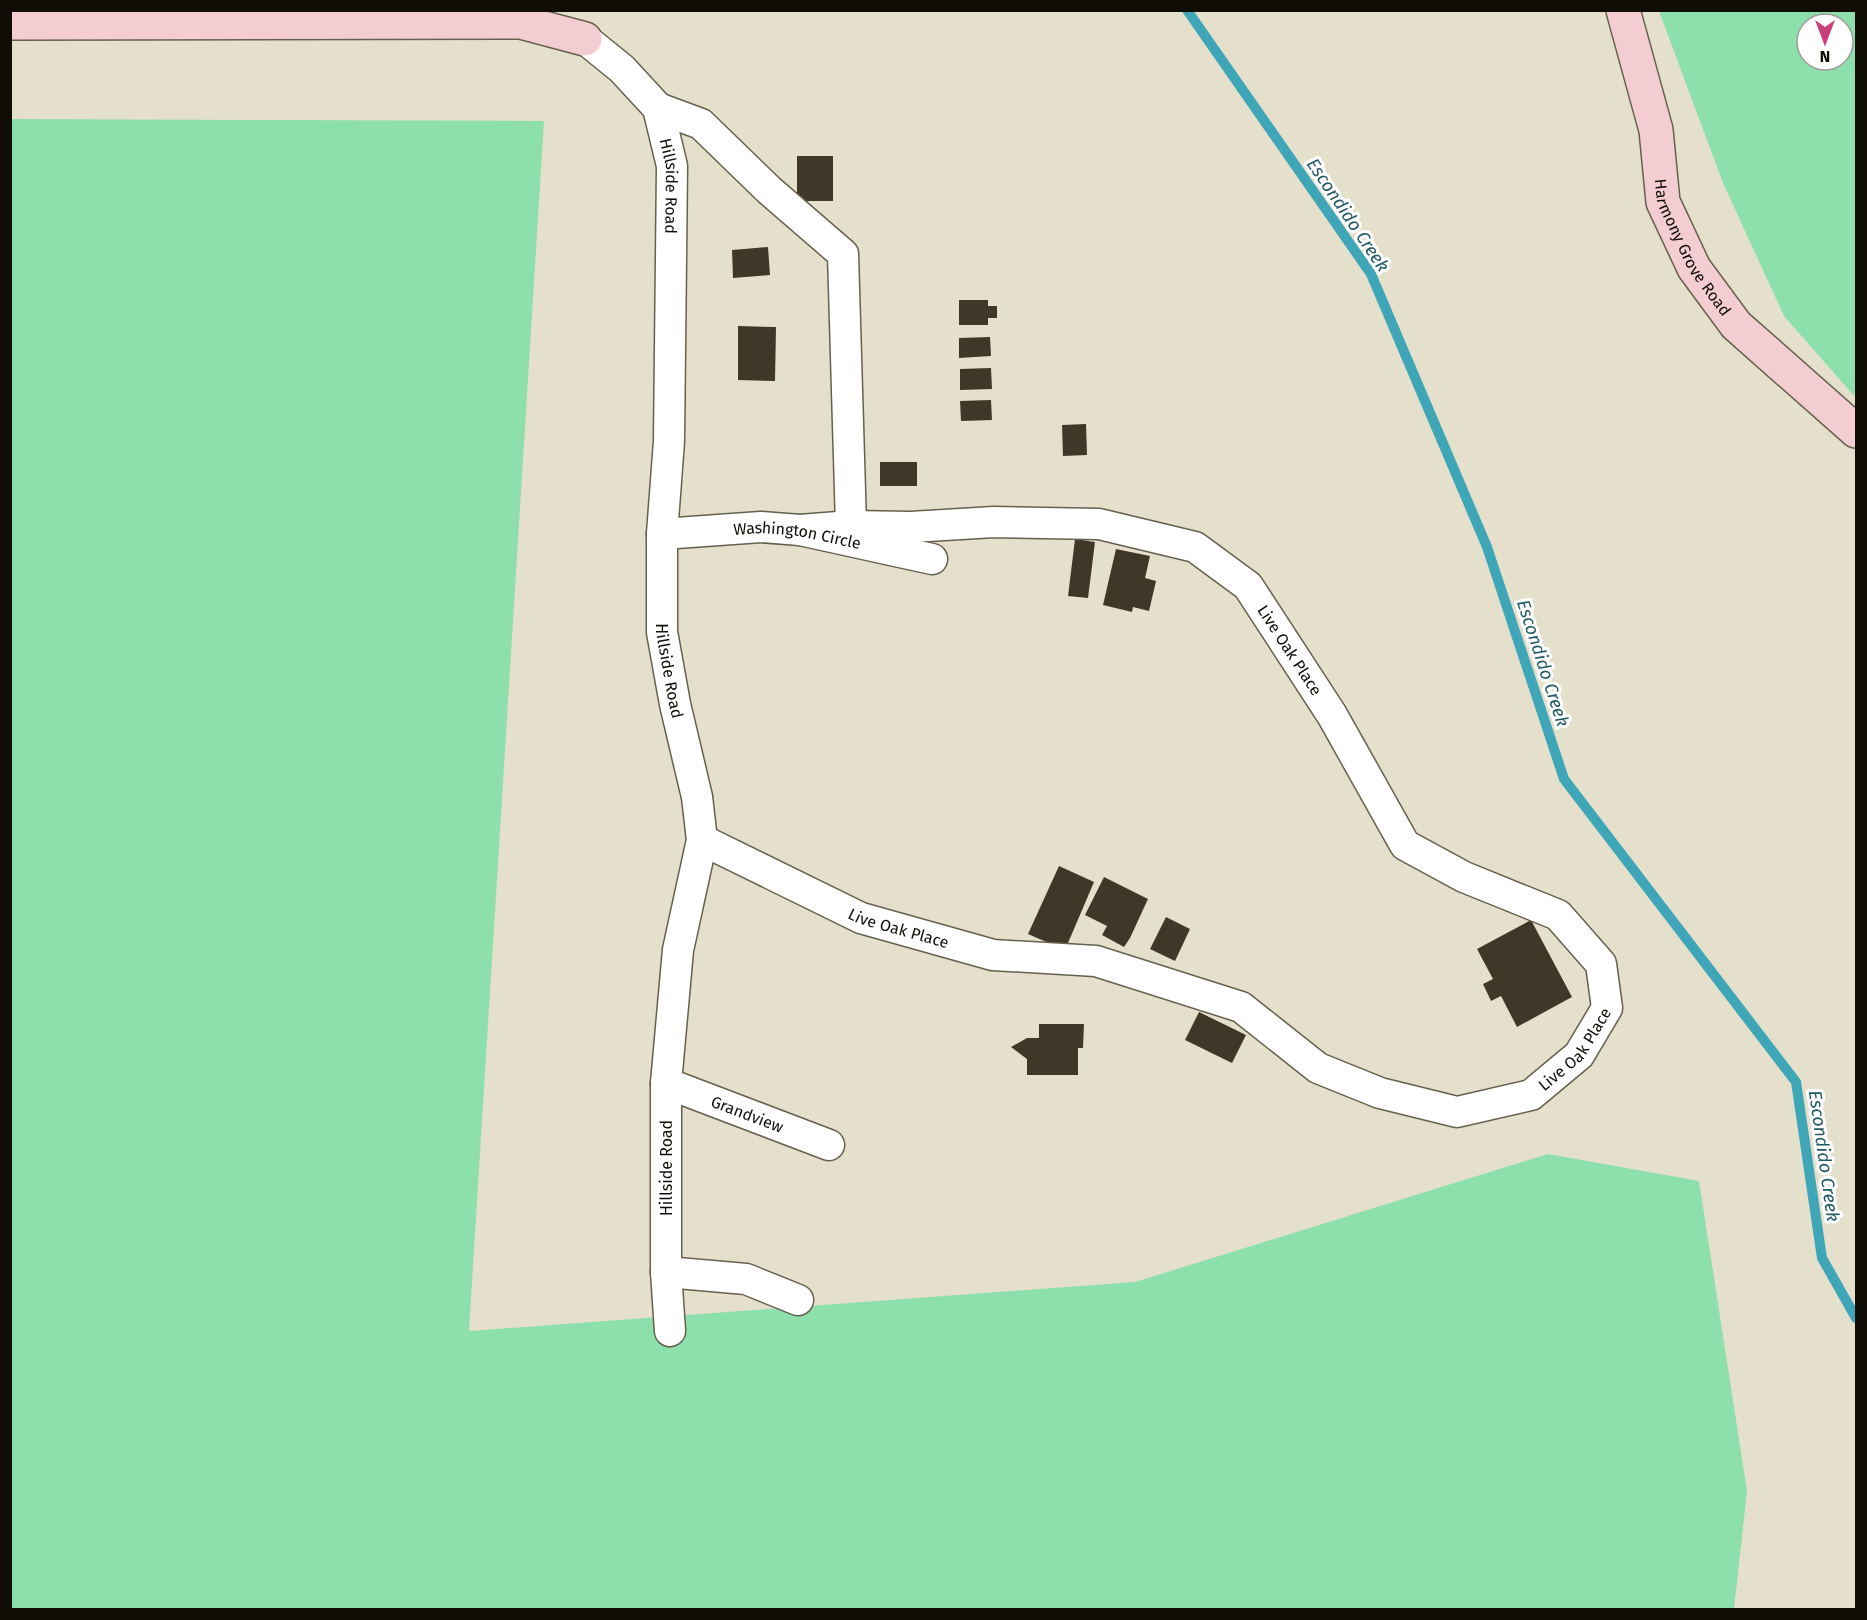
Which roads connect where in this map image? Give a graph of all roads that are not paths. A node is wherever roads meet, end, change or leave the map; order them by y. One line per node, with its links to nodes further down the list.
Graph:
1 (1623, 10): 5 (street, Harmony Grove Road)
2 (10, 23): 3 (street)
3 (585, 39): 4 (street, Hillside Road)
4 (658, 108): 6 (street); 8 (street, Hillside Road)
5 (1857, 431)
6 (851, 526): 7 (street, Live Oak Place); 10 (street, Live Oak Place)
7 (800, 530): 8 (street, Washington Circle); 9 (street, Washington Circle)
8 (662, 534): 10 (street, Hillside Road)
9 (932, 559)
10 (702, 840): 11 (street, Hillside Road)
11 (666, 1083): 12 (street, Grandview); 13 (street, Hillside Road)
12 (829, 1145)
13 (666, 1272): 14 (street); 15 (street, Hillside Road)
14 (798, 1300)
15 (670, 1331)

